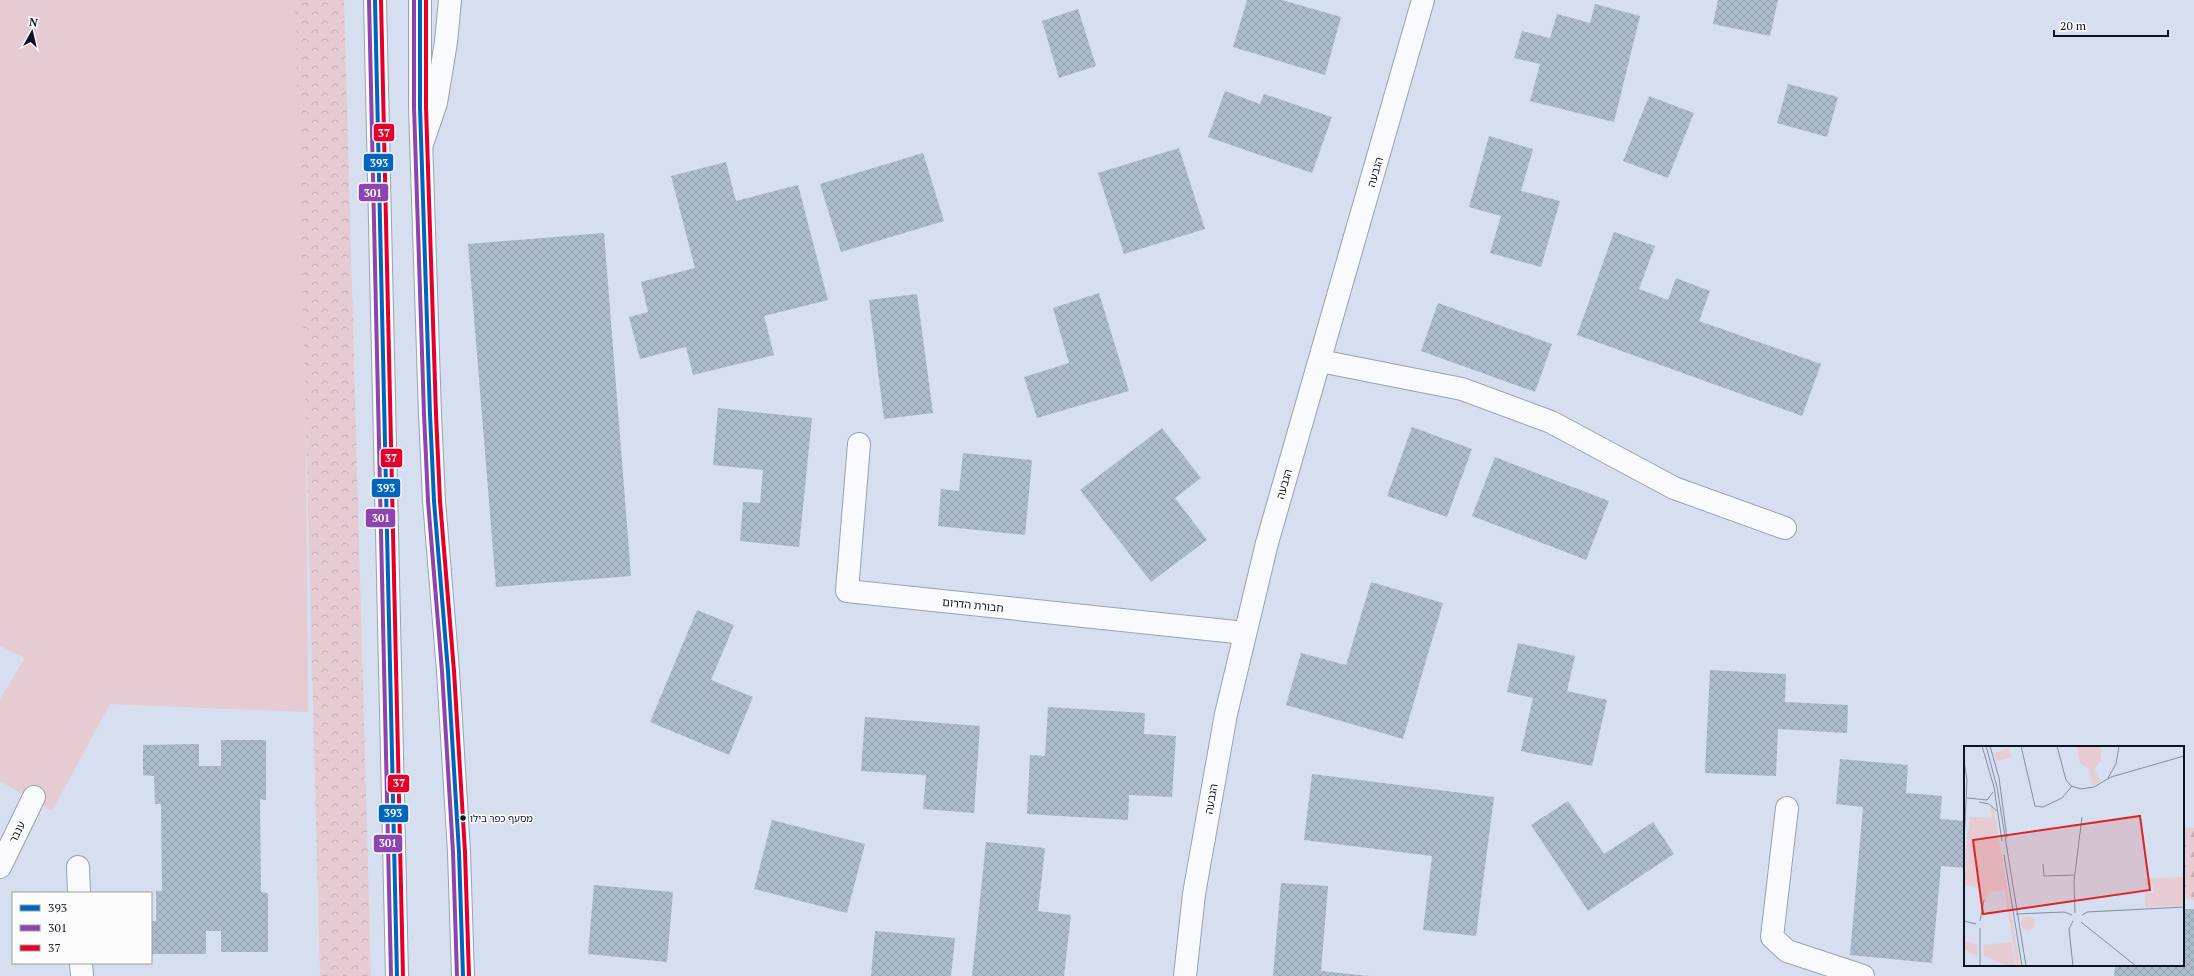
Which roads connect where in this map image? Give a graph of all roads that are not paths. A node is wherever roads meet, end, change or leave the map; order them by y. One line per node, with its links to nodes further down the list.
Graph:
1 (375, 0): 17 (main road)
2 (420, 0): 5 (main road)
3 (450, 0): 5 (main road)
4 (1423, 0): 6 (main road, הגבעה)
5 (422, 144): 18 (main road)
6 (1320, 361): 8 (main road); 9 (main road, הגבעה)
7 (859, 444): 9 (main road, חבורת הדרום)
8 (1785, 528)
9 (1245, 633): 19 (main road, הגבעה)
10 (34, 797): 12 (main road, ענבר)
11 (1786, 808): 20 (main road)
12 (0, 867)
13 (78, 867): 14 (main road)
14 (79, 892)
15 (82, 964): 16 (main road)
16 (82, 976)
17 (397, 976)
18 (463, 976)
19 (1185, 976)
20 (1863, 976)

